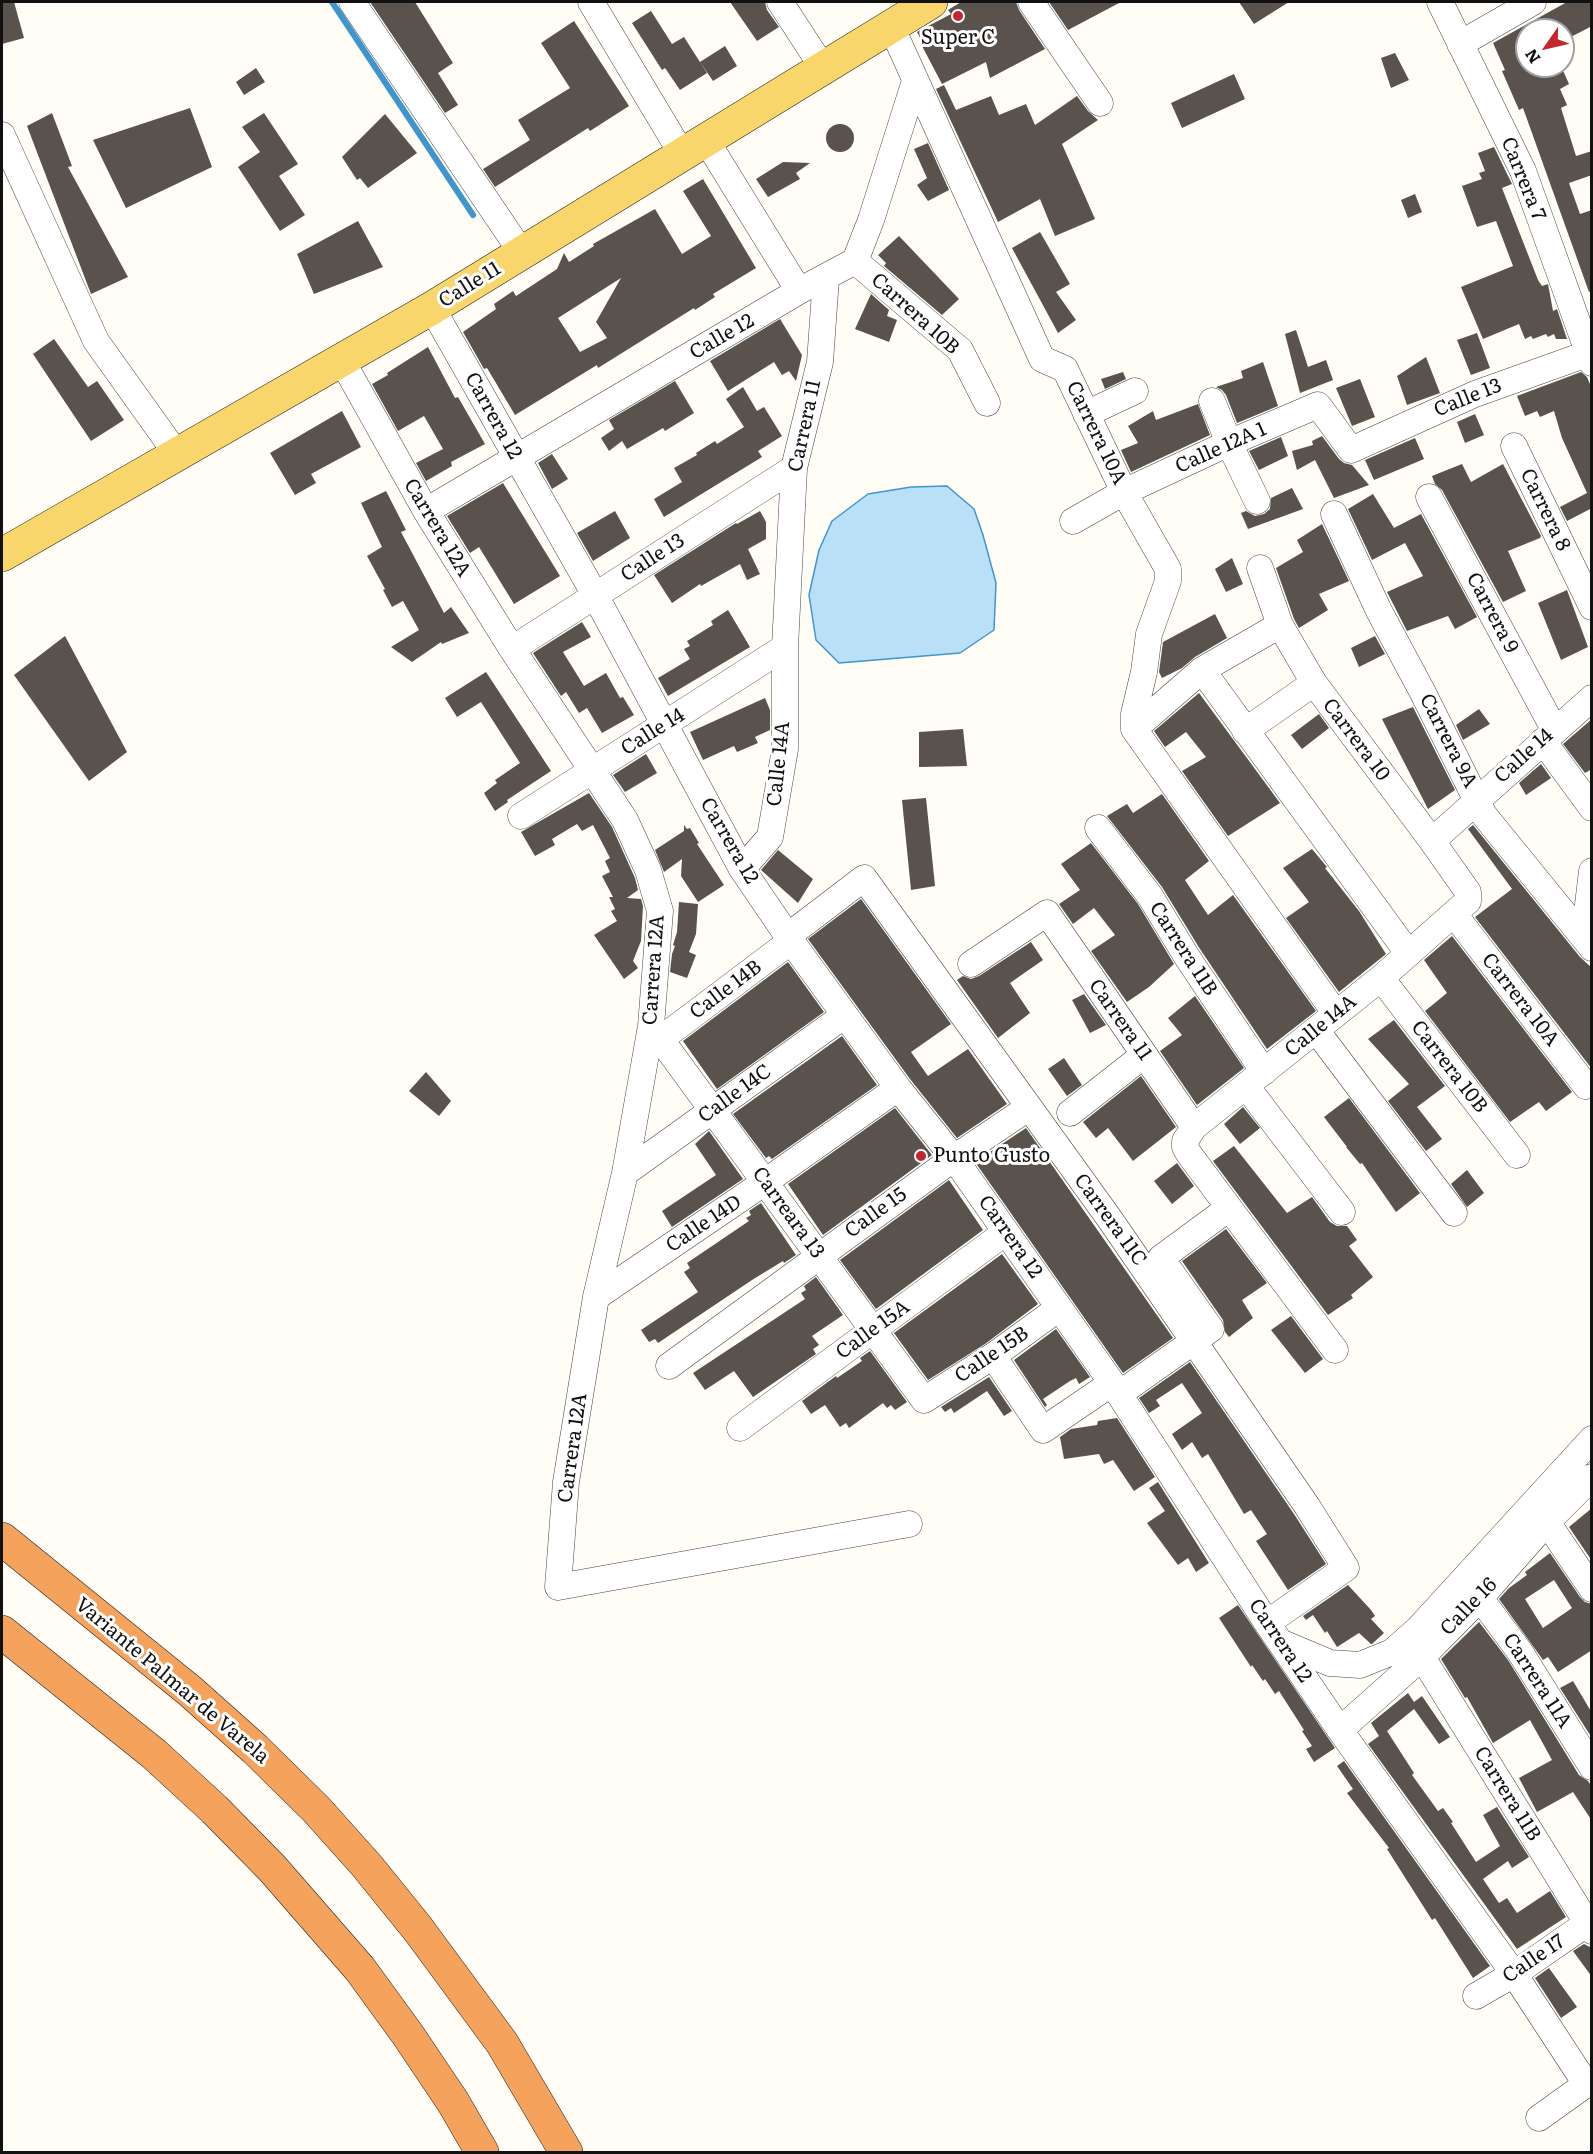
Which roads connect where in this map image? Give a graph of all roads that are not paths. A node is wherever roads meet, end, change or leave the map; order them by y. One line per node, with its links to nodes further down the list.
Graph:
1 (352, 2): 15 (street)
2 (591, 2): 14 (street)
3 (780, 2): 10 (street)
4 (931, 2): 8 (main road, Calle 11)
5 (1031, 2): 12 (street)
6 (1440, 2): 9 (street, Carrera 7)
7 (1533, 2): 9 (street)
8 (891, 26): 10 (main road, Calle 11); 11 (street, Carrera 10A)
9 (1460, 44): 20 (street, Carrera 7)
10 (823, 68): 14 (main road, Calle 11)
11 (915, 81): 16 (street); 26 (street, Carrera 10A)
12 (1100, 103)
13 (2, 135): 29 (street)
14 (694, 147): 15 (main road, Calle 11); 18 (street)
15 (522, 253): 19 (main road, Calle 11)
16 (855, 261): 17 (street, Calle 12); 24 (street, Carrera 10B)
17 (826, 278): 18 (street, Calle 12); 31 (street, Carrera 11)
18 (799, 291): 30 (street, Calle 12)
19 (432, 308): 21 (main road, Calle 11); 30 (street, Carrera 12)
20 (1589, 358): 25 (street, Calle 13)
21 (341, 359): 29 (main road, Calle 11); 35 (street, Carrera 12A)
22 (1135, 391): 26 (street)
23 (1212, 400): 27 (street)
24 (987, 403)
25 (1318, 405): 27 (street, Calle 12A 1)
26 (1086, 414): 32 (street, Carrera 10A)
27 (1229, 443): 32 (street, Calle 12A 1); 34 (street)
28 (1514, 446): 41 (street, Carrera 8)
29 (176, 453): 38 (main road, Calle 11)
30 (516, 457): 35 (street, Calle 12); 40 (street, Carrera 12)
31 (794, 468): 40 (street, Calle 13); 43 (street, Carrera 11)
32 (1124, 492): 37 (street, Calle 12A 1); 49 (street, Carrera 10A)
33 (1429, 497): 51 (street, Carrera 9)
34 (1257, 501)
35 (426, 511): 44 (street, Carrera 12A)
36 (1334, 514): 53 (street, Carrera 9A)
37 (1073, 521)
38 (2, 555)
39 (1260, 568): 42 (street, Carrera 10)
40 (595, 595): 44 (street, Calle 13); 48 (street, Carrera 12)
41 (1592, 607)
42 (1280, 625): 45 (street); 46 (street, Carrera 10)
43 (785, 647): 48 (street, Calle 14); 58 (street, Calle 14A)
44 (512, 649): 52 (street, Carrera 12A)
45 (1202, 670): 49 (street); 50 (street)
46 (1314, 683): 50 (street); 57 (street, Carrera 10)
47 (1592, 698): 51 (street, Calle 14)
48 (665, 726): 52 (street, Calle 14); 58 (street, Carrera 12)
49 (1134, 729): 67 (street)
50 (1245, 731): 64 (street)
51 (1549, 735): 53 (street, Calle 14); 54 (street, Carrera 9)
52 (592, 770): 55 (street, Calle 14); 70 (street, Carrera 12A)
53 (1478, 799): 57 (street, Calle 14); 63 (street, Carrera 9A)
54 (1592, 808)
55 (521, 816)
56 (1098, 828): 72 (street, Carrera 11B)
57 (1432, 840): 61 (street, Carrera 10)
58 (742, 869): 62 (street, Carrera 12)
59 (1592, 871): 63 (street)
60 (864, 878): 62 (street, Calle 14B); 75 (street, Carrera 11C)
61 (1461, 907): 64 (street, Calle 14A); 73 (street, Carrera 10A)
62 (789, 938): 68 (street, Carrera 12); 70 (street, Calle 14B)
63 (1588, 943)
64 (1408, 953): 66 (street, Calle 14A)
65 (971, 964): 71 (street, Carrera 11)
66 (1381, 978): 67 (street, Calle 14A); 79 (street, Carrera 10B)
67 (1336, 1014): 69 (street, Calle 14A)
68 (845, 1015): 74 (street, Carrera 12); 76 (street, Calle 14C)
69 (1316, 1030): 72 (street, Calle 14A); 85 (street)
70 (656, 1032): 76 (street, Carreara 13); 81 (street, Carrera 12A)
71 (1144, 1055): 77 (street); 78 (street, Carrera 11)
72 (1255, 1079): 78 (street, Calle 14A); 84 (street, Carrera 11B)
73 (1587, 1086)
74 (898, 1088): 80 (street, Carrera 12); 82 (street, Calle 14D)
75 (1028, 1108): 80 (street, Calle 15); 91 (street, Carrera 11C)
76 (713, 1110): 81 (street, Calle 14C); 82 (street, Carreara 13)
77 (1070, 1113)
78 (1194, 1126): 83 (street)
79 (1517, 1155)
80 (954, 1158): 86 (street, Carrera 12); 87 (street, Calle 15)
81 (624, 1173): 88 (street, Carrera 12A)
82 (765, 1182): 87 (street, Carreara 13); 88 (street, Calle 14D)
83 (1229, 1208): 91 (street); 92 (street)
84 (1342, 1212)
85 (1454, 1213)
86 (1006, 1232): 89 (street, Carrera 12); 90 (street, Calle 15A)
87 (819, 1255): 90 (street, Carreara 13); 94 (street, Calle 15)
88 (596, 1297): 101 (street, Carrera 12A)
89 (1059, 1308): 93 (street, Calle 15B); 95 (street, Carrera 12)
90 (873, 1330): 96 (street, Carreara 13); 97 (street, Calle 15A)
91 (1195, 1341): 95 (street); 106 (street, Carrera 11C)
92 (1335, 1350)
93 (993, 1356): 95 (street); 96 (street, Calle 15B)
94 (669, 1366)
95 (1115, 1388): 106 (street, Carrera 12)
96 (924, 1400)
97 (740, 1428)
98 (1592, 1439): 106 (street)
99 (1592, 1477): 100 (street, Calle 16)
100 (1547, 1522): 103 (street); 104 (street, Calle 16)
101 (909, 1524)
102 (2, 1539): 116 (highway, Variante Palmar de Varela)
103 (1592, 1589)
104 (1480, 1598): 107 (street, Calle 16); 109 (street, Carrera 11A)
105 (2, 1632): 115 (highway)
106 (1274, 1632): 108 (street, Carrera 12)
107 (1422, 1657): 108 (street, Calle 16); 110 (street, Carrera 11B)
108 (1340, 1730): 111 (street, Carrera 12)
109 (1592, 1767)
110 (1590, 1925): 111 (street, Calle 17)
111 (1514, 1974): 112 (street, Calle 17); 113 (street, Carrera 12)
112 (1476, 1996)
113 (1589, 2082): 114 (street)
114 (1539, 2118)
115 (482, 2152)
116 (566, 2152)

